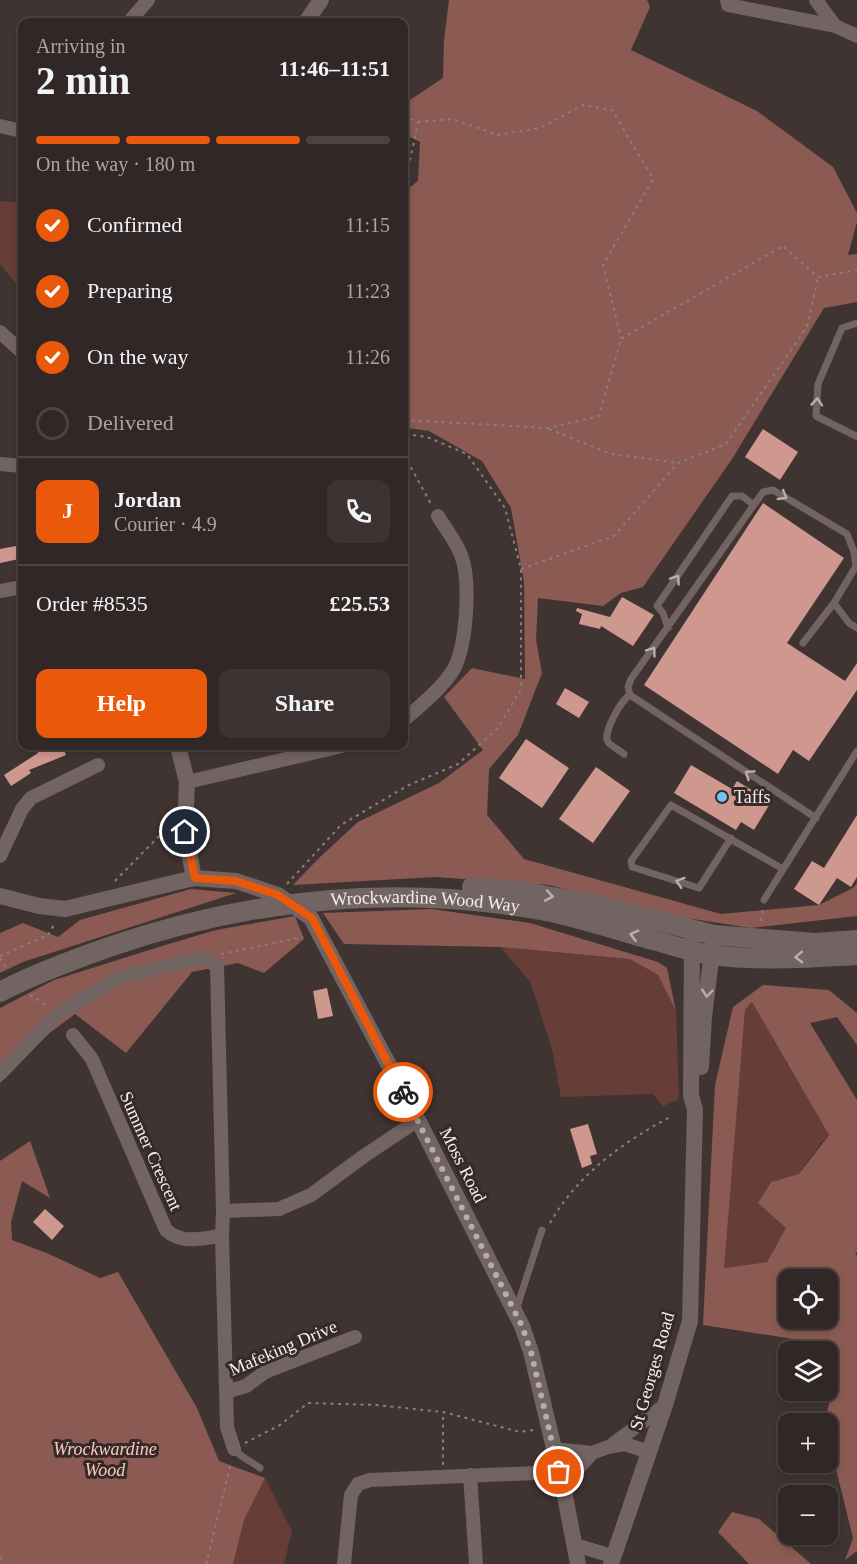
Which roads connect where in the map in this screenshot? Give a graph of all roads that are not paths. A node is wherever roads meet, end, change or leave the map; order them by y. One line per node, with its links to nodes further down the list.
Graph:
1 (148, 0): 5 (street)
2 (321, 0): 6 (street)
3 (727, 0): 7 (street)
4 (816, 0): 7 (street)
5 (132, 18)
6 (309, 18)
7 (835, 26): 8 (street)
8 (857, 36)
9 (0, 126): 10 (street)
10 (18, 130)
11 (857, 323): 14 (lane, one-way to 11)
12 (0, 332): 13 (street)
13 (18, 348)
14 (857, 437)
15 (0, 464): 16 (street)
16 (18, 466)
17 (754, 505): 21 (lane, one-way to 21); 22 (lane); 22 (lane, one-way to 17)
18 (438, 516): 26 (street)
19 (18, 588): 20 (street)
20 (0, 591)
21 (834, 603): 23 (lane); 24 (lane)
22 (668, 628): 25 (lane, one-way to 22)
23 (857, 628)
24 (803, 643)
25 (630, 695): 30 (lane); 33 (lane, one-way to 25)
26 (408, 717)
27 (179, 750): 32 (street)
28 (325, 750): 32 (street)
29 (857, 751): 33 (lane)
30 (624, 754)
31 (98, 765): 35 (street)
32 (187, 782): 37 (street)
33 (816, 819): 36 (lane)
34 (731, 838): 34 (lane, one-way to 34); 36 (lane)
35 (0, 856)
36 (783, 869): 41 (lane)
37 (195, 878): 38 (street, Moss Road); 40 (street, Moss Road)
38 (0, 896)
39 (306, 897): 40 (main road, Wrockwardine Wood Way); 42 (main road, Wrockwardine Wood Way, one-way to 42); 45 (main road, Wrockwardine Wood Way, one-way to 39)
40 (270, 900): 48 (main road, Wrockwardine Wood Way); 52 (street, Moss Road)
41 (764, 900)
42 (693, 930): 43 (main road, Wrockwardine Wood Way); 45 (street, St Georges Road)
43 (714, 935): 44 (main road, Wrockwardine Wood Way); 46 (street, St Georges Road)
44 (857, 940)
45 (691, 951): 46 (main road, Wrockwardine Wood Way); 51 (street, St Georges Road)
46 (712, 955): 47 (main road, Wrockwardine Wood Way, one-way to 46); 51 (street, St Georges Road, one-way to 51)
47 (857, 955)
48 (7, 983)
49 (73, 1035): 55 (street, Summer Crescent)
50 (0, 1074): 53 (street)
51 (695, 1109): 59 (street, St Georges Road)
52 (418, 1120): 53 (street); 56 (street, Moss Road)
53 (223, 1211): 55 (street)
54 (542, 1230): 56 (lane)
55 (222, 1236): 58 (street)
56 (515, 1312): 62 (street, Moss Road)
57 (355, 1337): 58 (street, Mafeking Drive)
58 (226, 1392): 61 (street)
59 (665, 1405): 60 (street); 63 (street, St Georges Road)
60 (609, 1447): 63 (street); 64 (street)
61 (234, 1449): 65 (lane)
62 (554, 1449): 64 (street); 67 (street, Moss Road)
63 (649, 1452): 69 (street, St Georges Road)
64 (592, 1453): 67 (street)
65 (260, 1468)
66 (470, 1475): 67 (street); 70 (street); 71 (street)
67 (561, 1479): 68 (street, Moss Road)
68 (575, 1545): 69 (street); 72 (street, Moss Road)
69 (612, 1560)
70 (344, 1564)
71 (476, 1564)
72 (578, 1564)

